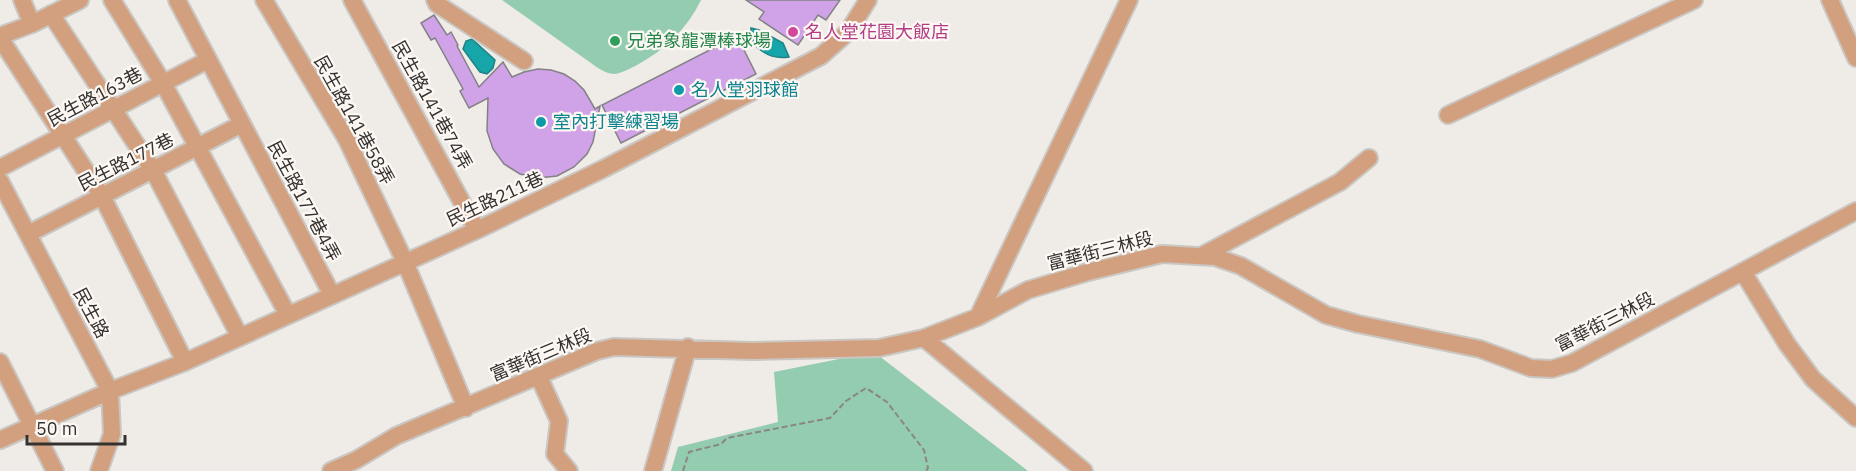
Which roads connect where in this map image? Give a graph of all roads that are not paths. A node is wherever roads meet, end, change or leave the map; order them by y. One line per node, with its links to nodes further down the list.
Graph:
1 (22, 0): 13 (street)
2 (80, 0): 12 (street)
3 (112, 0): 18 (street)
4 (177, 0): 16 (street, 民生路177巷4弄)
5 (264, 0): 33 (street, 民生路141巷58弄)
6 (352, 0): 30 (street, 民生路141巷74弄)
7 (435, 0): 17 (street)
8 (868, 0): 30 (street, 民生路211巷)
9 (1129, 0): 37 (street)
10 (1695, 0): 20 (street)
11 (1830, 0): 15 (street)
12 (51, 14): 13 (street); 19 (street)
13 (32, 24): 14 (street)
14 (0, 37): 22 (street)
15 (1856, 58)
16 (208, 60): 18 (street, 民生路163巷); 21 (street, 民生路177巷4弄)
17 (524, 61)
18 (164, 83): 19 (street, 民生路163巷); 23 (street)
19 (113, 110): 22 (street, 民生路163巷); 26 (street)
20 (1448, 115)
21 (242, 124): 23 (street, 民生路177巷); 35 (street, 民生路177巷4弄)
22 (64, 135): 25 (street, 民生路163巷); 28 (street)
23 (197, 147): 26 (street, 民生路177巷); 36 (street)
24 (1369, 158): 32 (street)
25 (0, 168)
26 (153, 170): 28 (street, 民生路177巷); 38 (street)
27 (0, 181): 31 (street, 民生路)
28 (102, 196): 31 (street, 民生路177巷); 42 (street)
29 (1856, 211): 34 (street, 富華街三林段)
30 (477, 230): 33 (street, 民生路211巷)
31 (28, 234): 44 (street, 民生路)
32 (1200, 256): 34 (street, 富華街三林段); 37 (street, 富華街三林段)
33 (405, 262): 35 (street, 民生路211巷); 45 (street, 民生路141巷58弄)
34 (1743, 272): 46 (street)
35 (332, 295): 36 (street, 民生路211巷)
36 (288, 315): 38 (street, 民生路211巷)
37 (978, 317): 39 (street, 富華街三林段)
38 (240, 337): 42 (street, 民生路211巷)
39 (924, 338): 40 (street, 富華街三林段); 54 (street)
40 (688, 348): 43 (street, 富華街三林段); 53 (street)
41 (0, 362): 47 (street)
42 (185, 362): 44 (street, 民生路211巷)
43 (539, 377): 45 (street, 富華街三林段); 52 (street)
44 (110, 391): 47 (street, 民生路211巷); 50 (street, 民生路)
45 (466, 408): 51 (street, 富華街三林段)
46 (1856, 418)
47 (33, 426): 48 (street, 民生路211巷); 49 (street)
48 (0, 440)
49 (55, 471)
50 (99, 471)
51 (331, 471)
52 (569, 471)
53 (653, 471)
54 (1083, 471)

